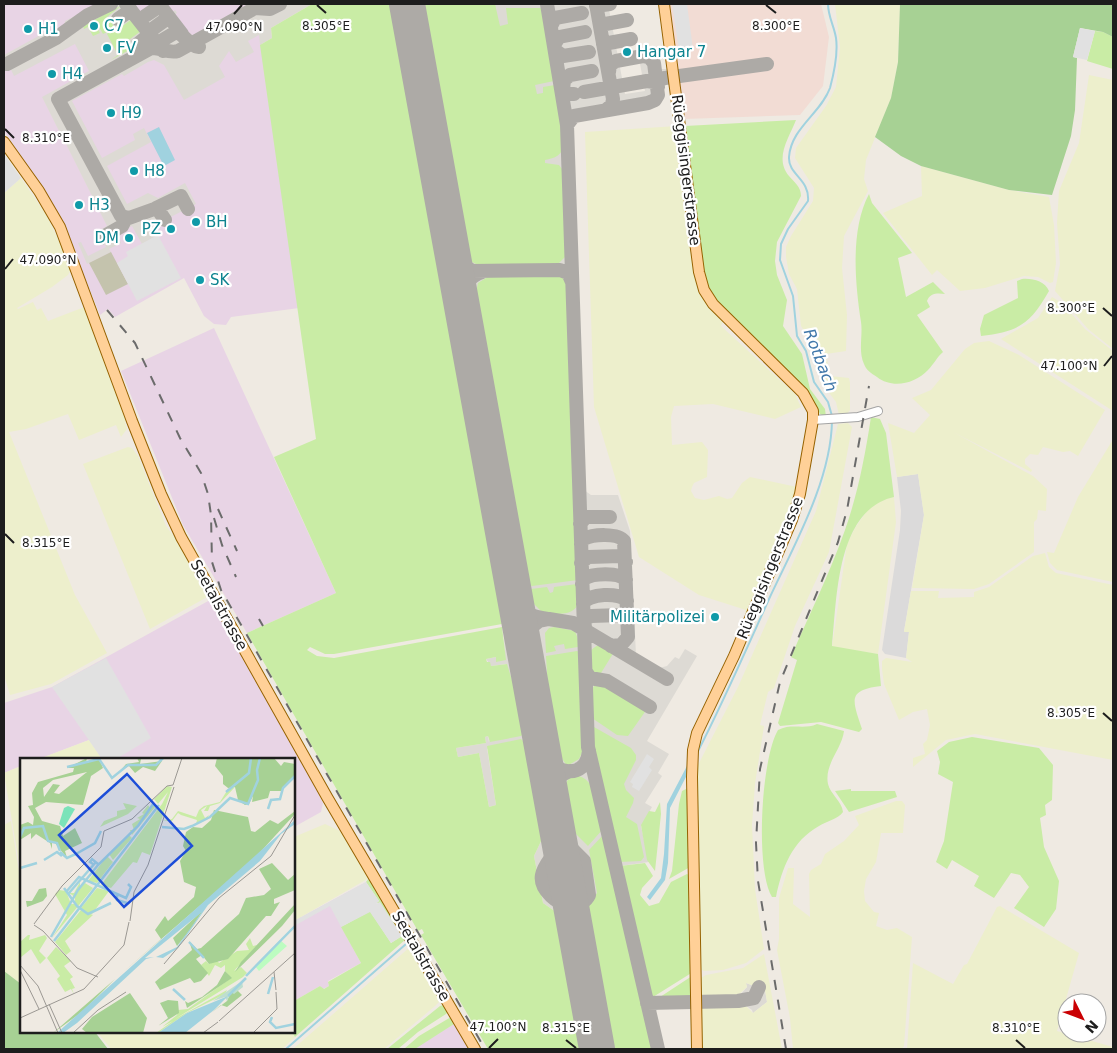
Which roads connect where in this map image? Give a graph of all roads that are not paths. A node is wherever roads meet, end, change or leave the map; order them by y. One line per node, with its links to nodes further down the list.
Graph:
1 (664, 4): 4 (main road, Rüeggisingerstrasse)
2 (4, 142): 5 (main road, Seetalstrasse)
3 (878, 411): 4 (street)
4 (813, 420): 6 (main road, Rüeggisingerstrasse)
5 (475, 1049)
6 (697, 1049)

